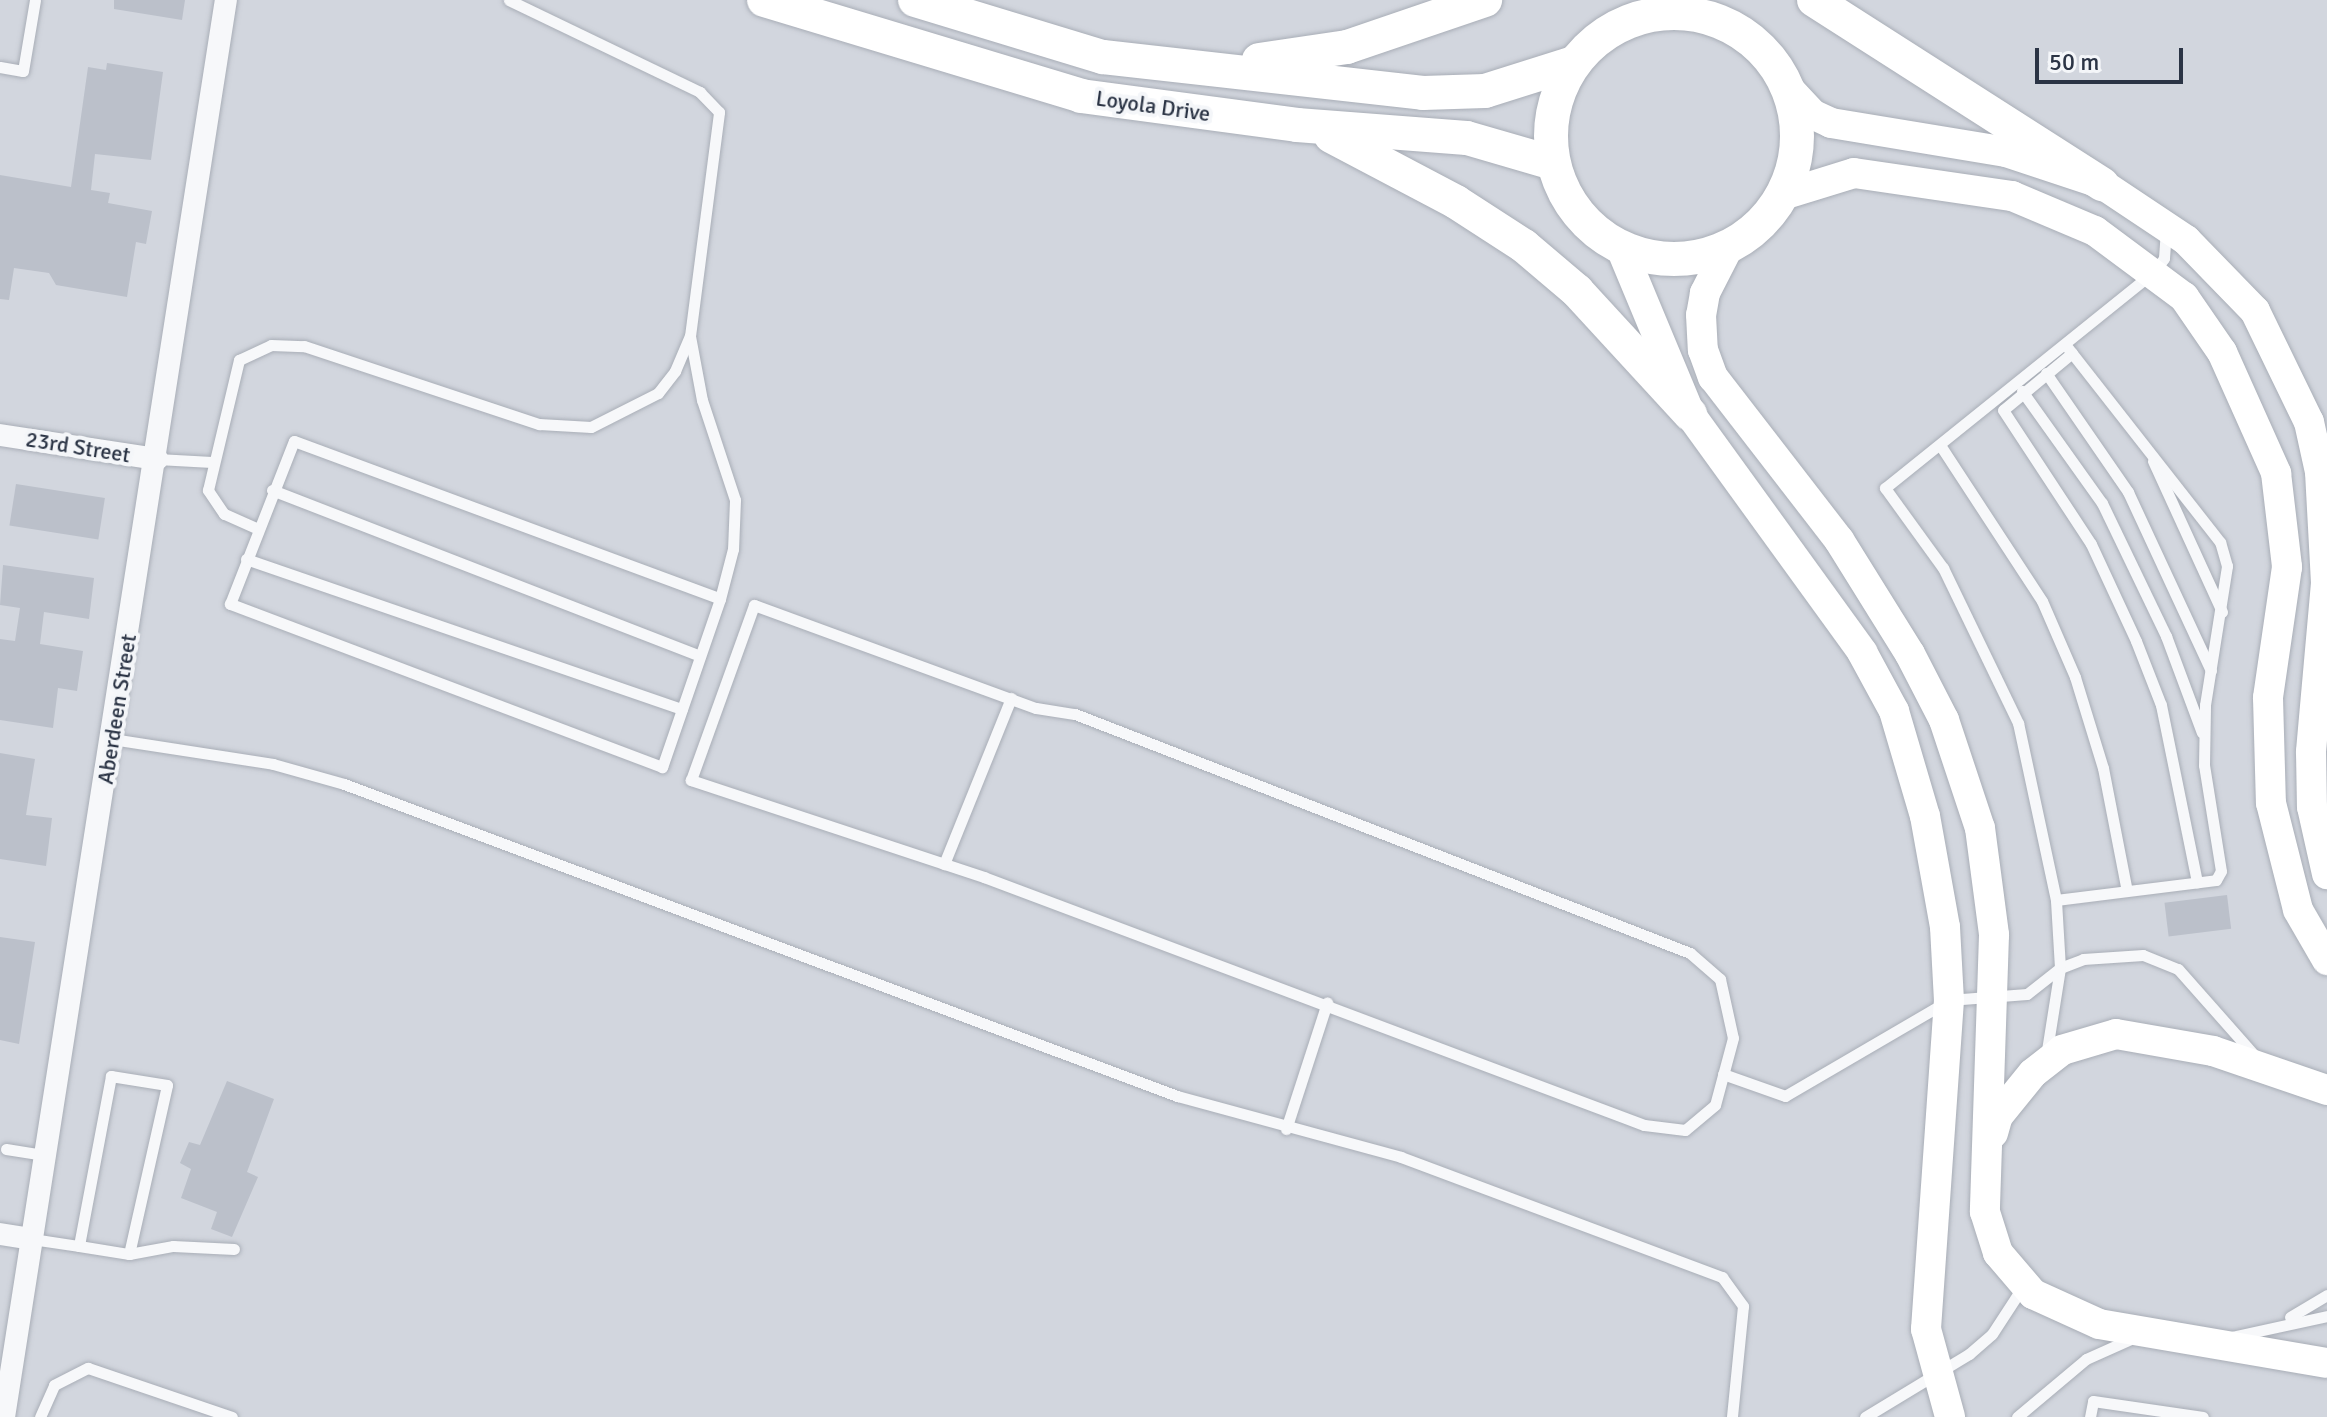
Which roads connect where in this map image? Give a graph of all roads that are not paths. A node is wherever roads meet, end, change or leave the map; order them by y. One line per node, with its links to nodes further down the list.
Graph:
1 (35, 0): 10 (lane)
2 (226, 0): 28 (street, Aberdeen Street)
3 (509, 0): 20 (lane)
4 (764, 0): 12 (main road, Loyola Drive)
5 (915, 0): 9 (main road, Loyola Drive)
6 (1485, 0): 9 (main road)
7 (1814, 0): 14 (main road)
8 (1574, 63): 9 (main road, Loyola Drive); 11 (main road); 13 (main road)
9 (1164, 64)
10 (0, 67)
11 (1788, 88): 14 (main road); 15 (main road)
12 (1297, 125): 13 (main road, Loyola Drive); 24 (main road)
13 (1553, 163): 18 (main road)
14 (2102, 184): 16 (main road)
15 (1783, 195): 17 (main road); 19 (main road)
16 (2166, 227): 19 (lane); 42 (main road)
17 (1729, 246): 18 (main road); 49 (main road)
18 (1621, 248): 24 (main road)
19 (2154, 272): 21 (lane); 46 (main road)
20 (690, 336): 29 (lane); 33 (lane)
21 (2069, 348): 22 (lane); 26 (lane); 27 (lane)
22 (2046, 373): 23 (lane); 36 (lane)
23 (2022, 391): 40 (lane); 43 (lane)
24 (1690, 414): 48 (main road)
25 (0, 435): 28 (street, 23rd Street)
26 (1940, 445): 44 (lane); 45 (lane)
27 (2149, 451): 34 (lane); 34 (lane)
28 (157, 459): 29 (lane); 39 (street, Aberdeen Street)
29 (212, 462): 31 (lane)
30 (272, 490): 31 (lane); 33 (lane); 35 (lane)
31 (256, 528): 32 (lane)
32 (246, 559): 38 (lane); 38 (lane)
33 (720, 599): 35 (lane)
34 (2223, 612): 36 (lane)
35 (700, 656): 38 (lane)
36 (2211, 672): 40 (lane)
37 (1011, 698): 41 (lane); 41 (lane); 52 (lane)
38 (682, 709)
39 (112, 739): 55 (lane); 58 (street, Aberdeen Street)
40 (2205, 742): 43 (lane)
41 (944, 864): 50 (lane)
42 (2327, 874)
43 (2197, 882): 44 (lane)
44 (2127, 891): 45 (lane)
45 (2056, 900): 47 (lane)
46 (2327, 960)
47 (2060, 968): 49 (lane); 51 (lane); 53 (lane)
48 (1949, 1000): 49 (lane); 52 (lane); 72 (main road)
49 (1994, 1000): 57 (main road)
50 (1327, 1003): 52 (lane); 55 (lane)
51 (2033, 1073): 53 (main road); 57 (main road)
52 (1723, 1074)
53 (2279, 1076): 54 (main road)
54 (2327, 1090)
55 (1286, 1129): 77 (lane)
56 (6, 1149): 58 (lane)
57 (1987, 1150): 64 (main road)
58 (45, 1155): 60 (street, Aberdeen Street)
59 (0, 1234): 60 (street)
60 (32, 1239): 61 (lane); 74 (street, Aberdeen Street)
61 (79, 1246): 63 (lane); 63 (lane)
62 (234, 1249): 63 (lane)
63 (129, 1254)
64 (2024, 1285): 70 (main road); 72 (lane)
65 (2327, 1295): 67 (lane)
66 (2327, 1304): 67 (lane)
67 (2312, 1306): 69 (lane)
68 (2327, 1316): 69 (lane)
69 (2254, 1332): 70 (lane)
70 (2146, 1333): 71 (main road); 81 (lane)
71 (2326, 1363)
72 (1933, 1374): 73 (lane); 80 (main road)
73 (1884, 1405): 78 (lane); 79 (lane)
74 (3, 1415)
75 (40, 1417): 76 (lane)
76 (232, 1417)
77 (1732, 1417)
78 (1865, 1417)
79 (1877, 1417)
80 (1950, 1417)
81 (2017, 1417)
82 (2090, 1417): 83 (lane)
83 (2203, 1417)

